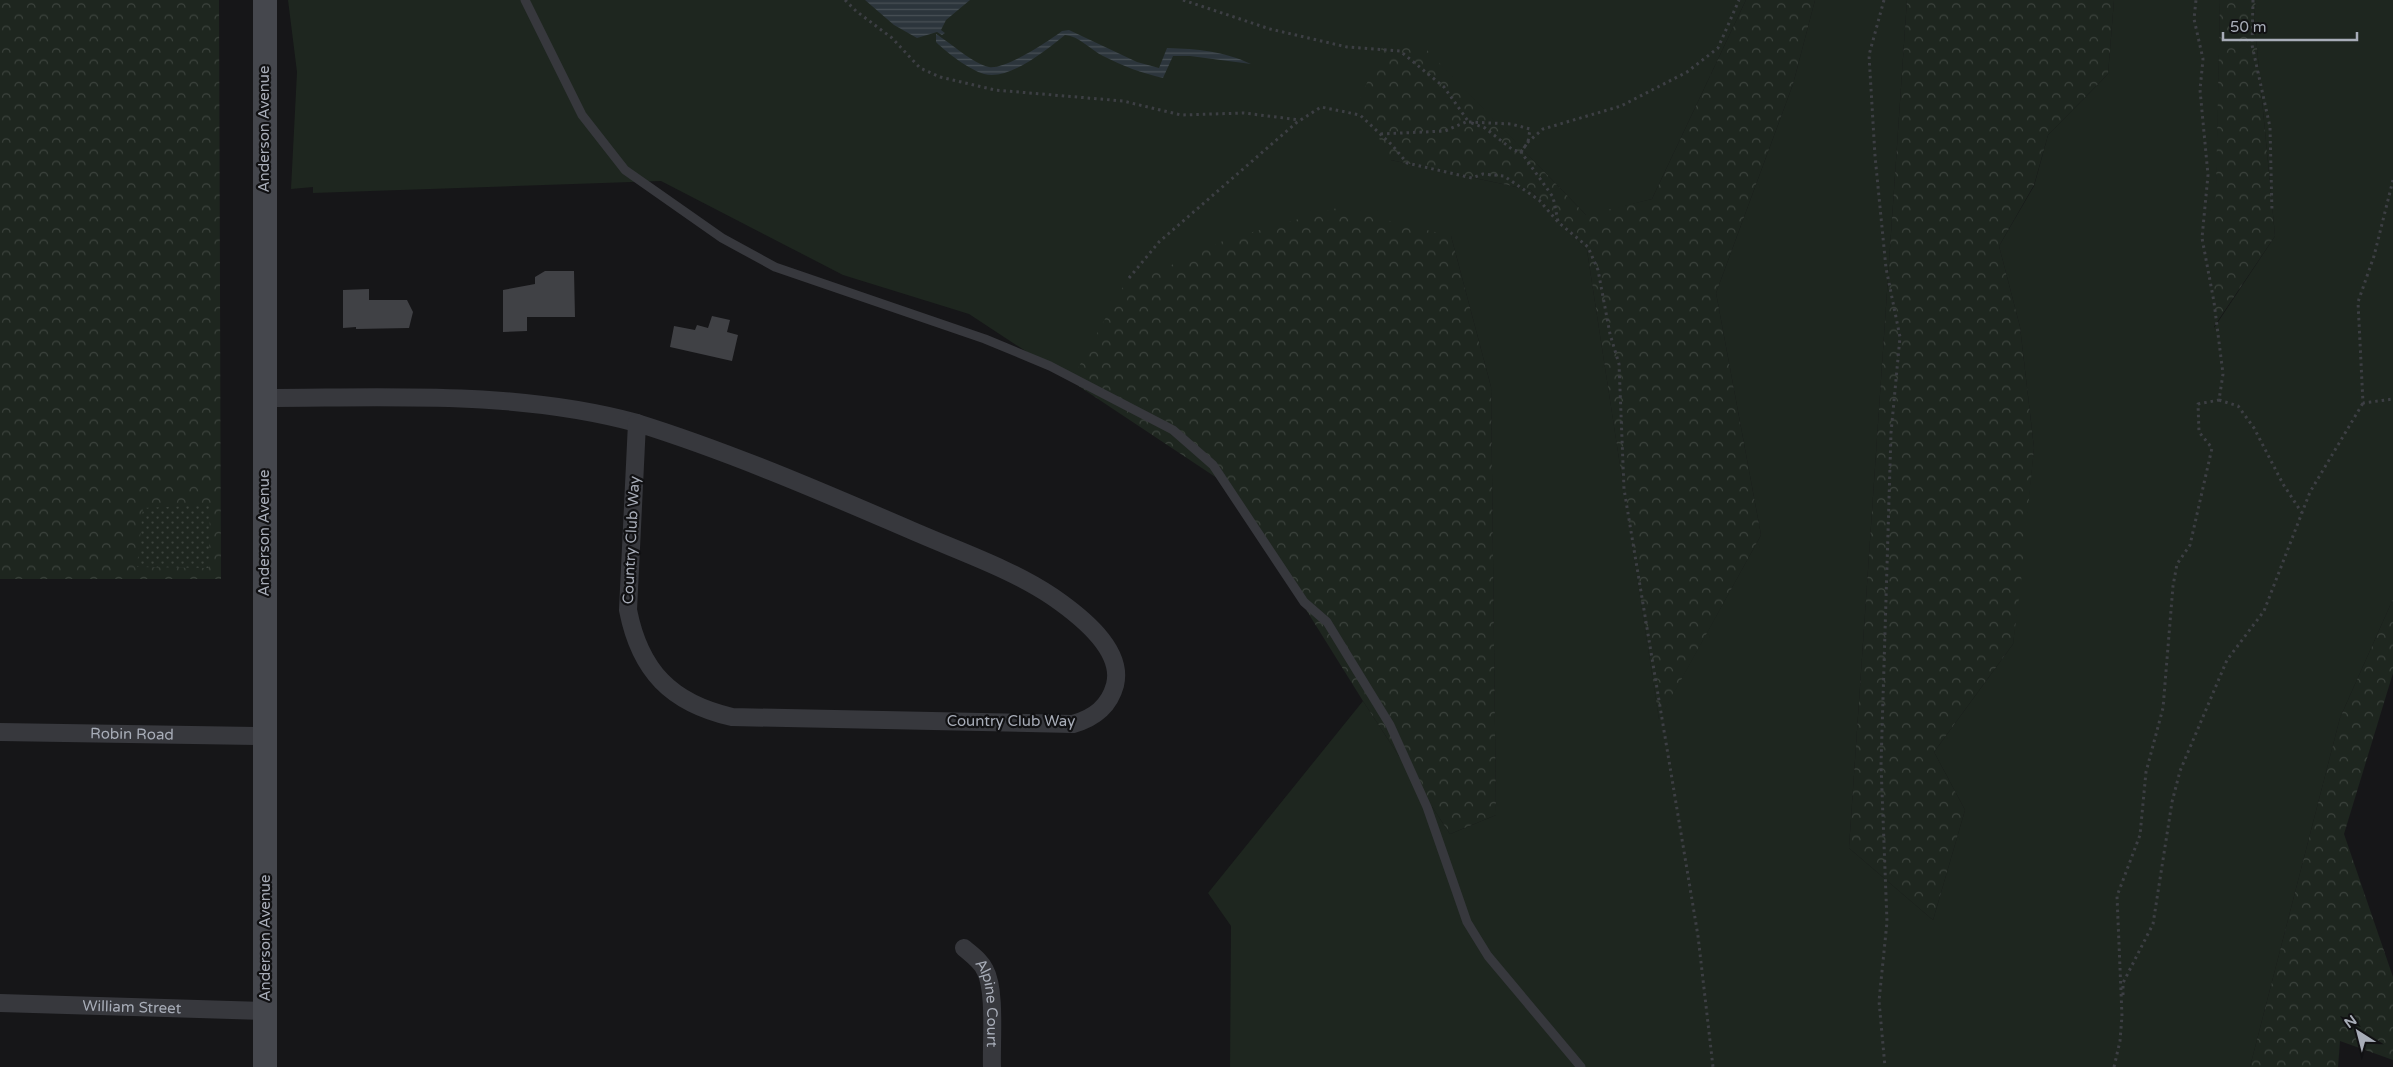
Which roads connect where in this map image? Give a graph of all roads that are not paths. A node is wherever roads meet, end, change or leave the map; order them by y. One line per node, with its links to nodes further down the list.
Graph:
1 (265, 0): 3 (main road, Anderson Avenue)
2 (525, 0): 12 (lane)
3 (264, 398): 4 (street, Country Club Way); 6 (main road, Anderson Avenue)
4 (637, 423): 4 (street, Country Club Way)
5 (0, 732): 6 (street, Robin Road)
6 (264, 736): 9 (main road, Anderson Avenue)
7 (964, 948): 11 (street, Alpine Court)
8 (0, 1003): 9 (street, William Street)
9 (265, 1011): 10 (main road, Anderson Avenue)
10 (265, 1067)
11 (992, 1067)
12 (1581, 1067)

